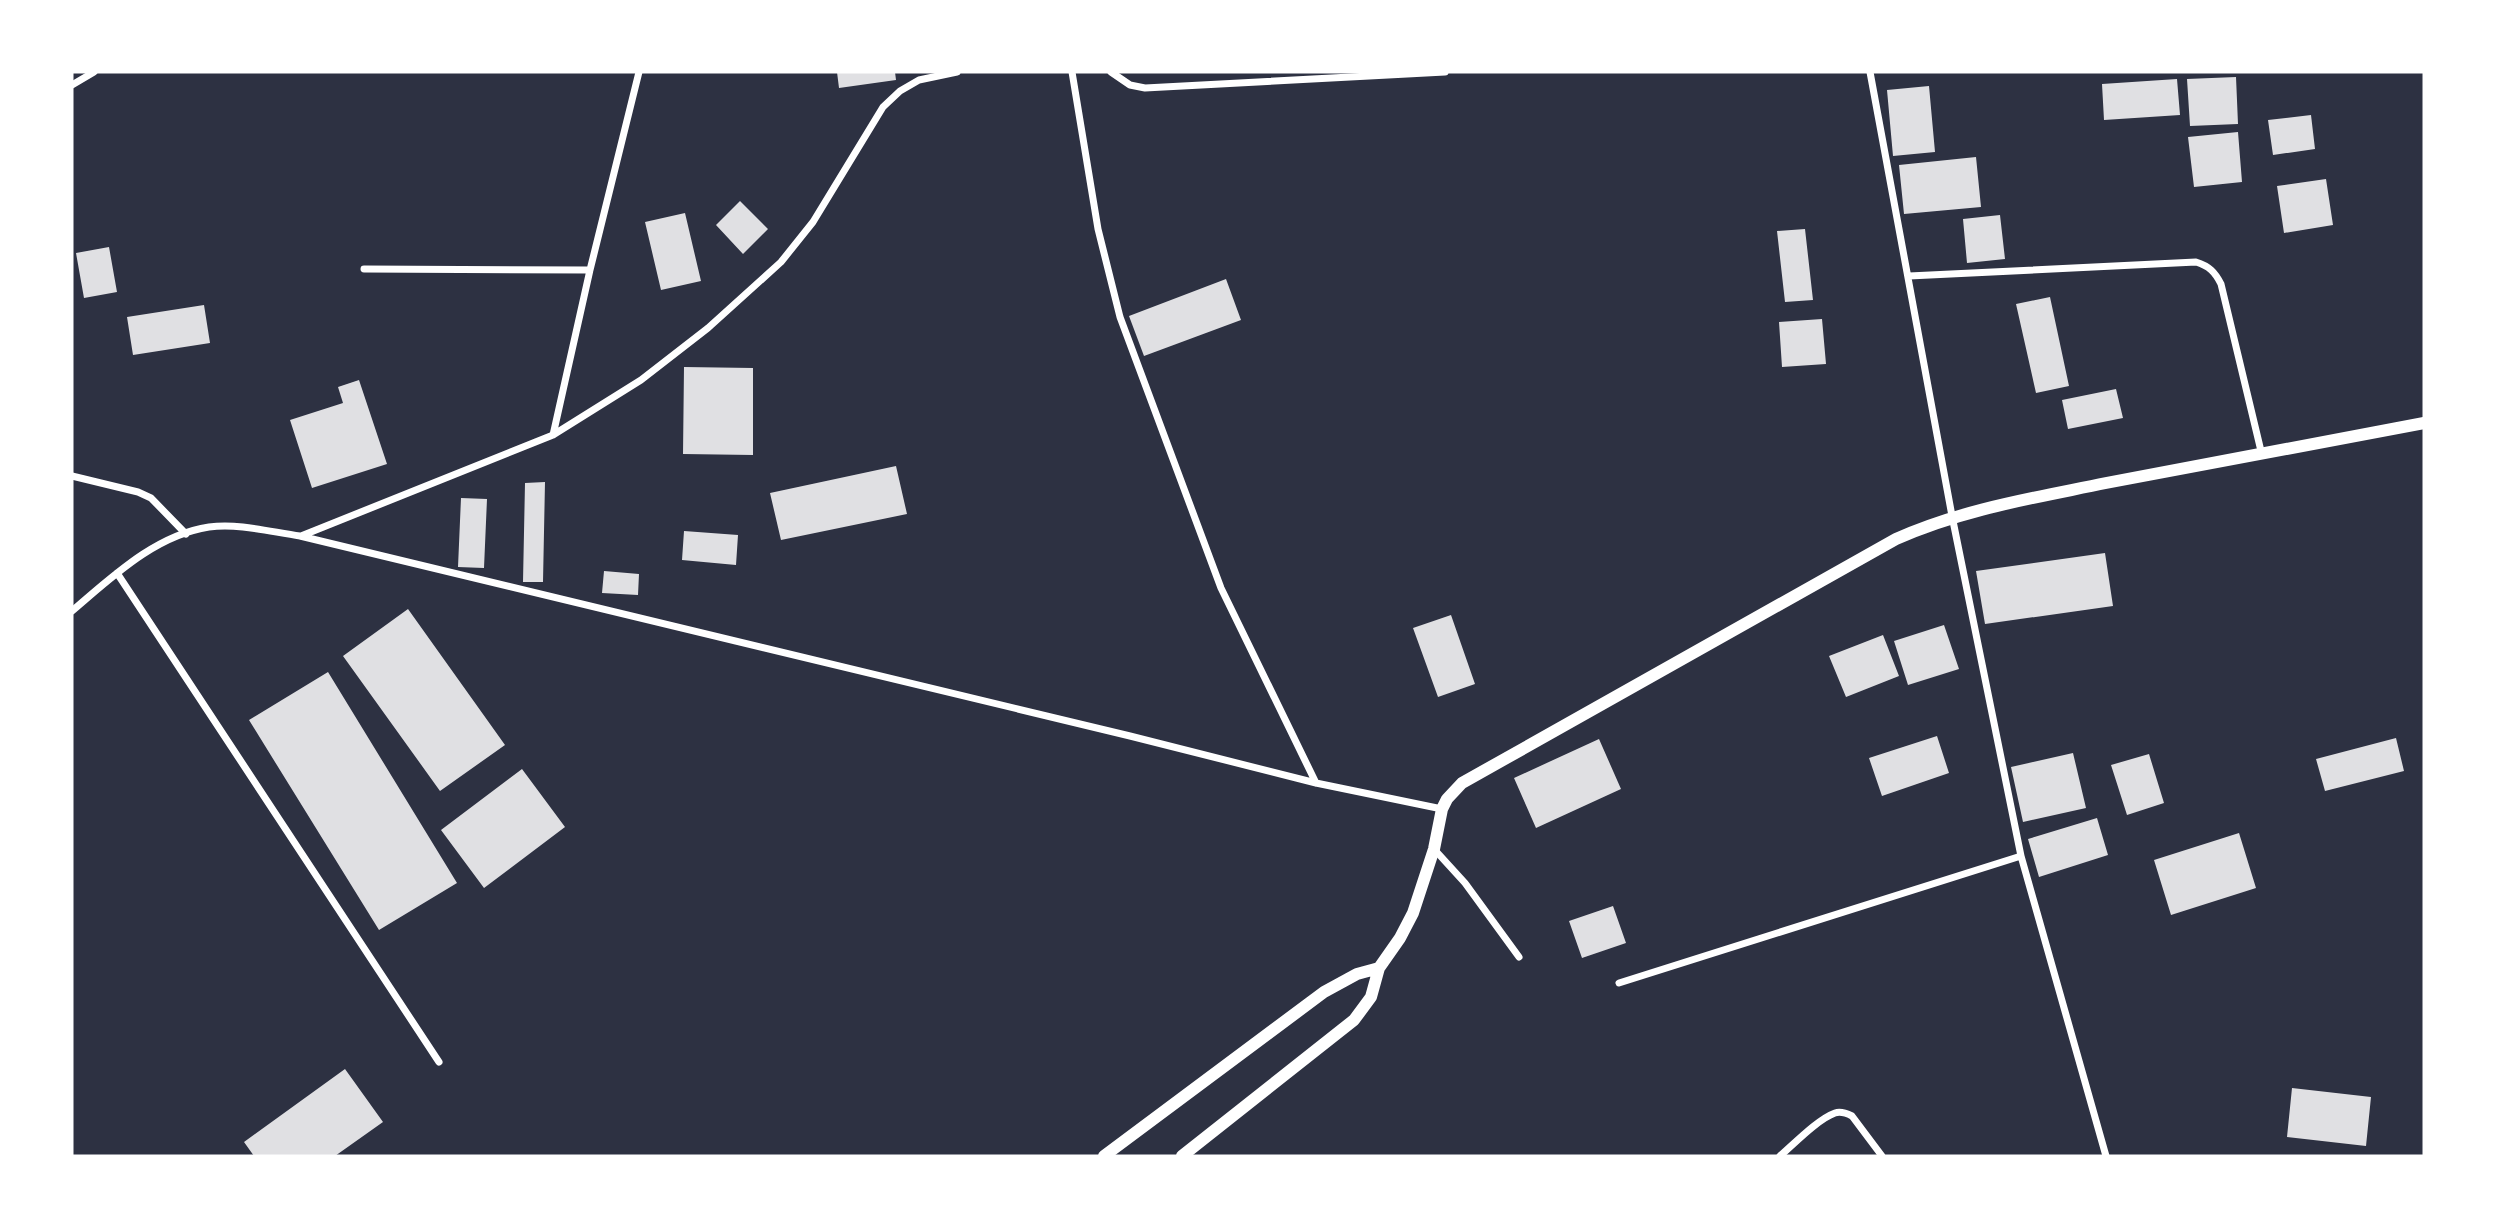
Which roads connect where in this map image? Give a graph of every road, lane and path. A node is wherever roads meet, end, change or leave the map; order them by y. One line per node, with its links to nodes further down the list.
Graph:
1 (94, 72): 9 (street)
2 (639, 72): 11 (street)
3 (957, 72): 8 (street)
4 (1072, 72): 22 (street)
5 (1111, 72): 6 (street)
6 (1445, 72)
7 (1870, 72): 12 (street)
8 (919, 76): 14 (street)
9 (72, 85)
10 (364, 269): 11 (street)
11 (590, 271): 14 (street)
12 (1909, 276): 15 (street); 17 (street)
13 (2424, 423): 15 (street)
14 (553, 435): 19 (street)
15 (2261, 451): 17 (street)
16 (72, 476): 18 (street)
17 (1952, 516): 23 (street); 25 (street)
18 (186, 534): 19 (street); 20 (street)
19 (300, 536): 22 (street)
20 (117, 573): 21 (street); 29 (street)
21 (72, 611)
22 (1316, 783): 23 (street)
23 (1442, 808): 24 (street)
24 (1434, 849): 26 (street); 27 (street)
25 (2021, 856): 28 (street); 34 (street)
26 (1520, 957)
27 (1379, 968): 30 (street); 31 (street)
28 (1619, 983)
29 (439, 1062)
30 (1104, 1156)
31 (1182, 1156)
32 (1780, 1156): 33 (street)
33 (1882, 1156)
34 (2106, 1156)

